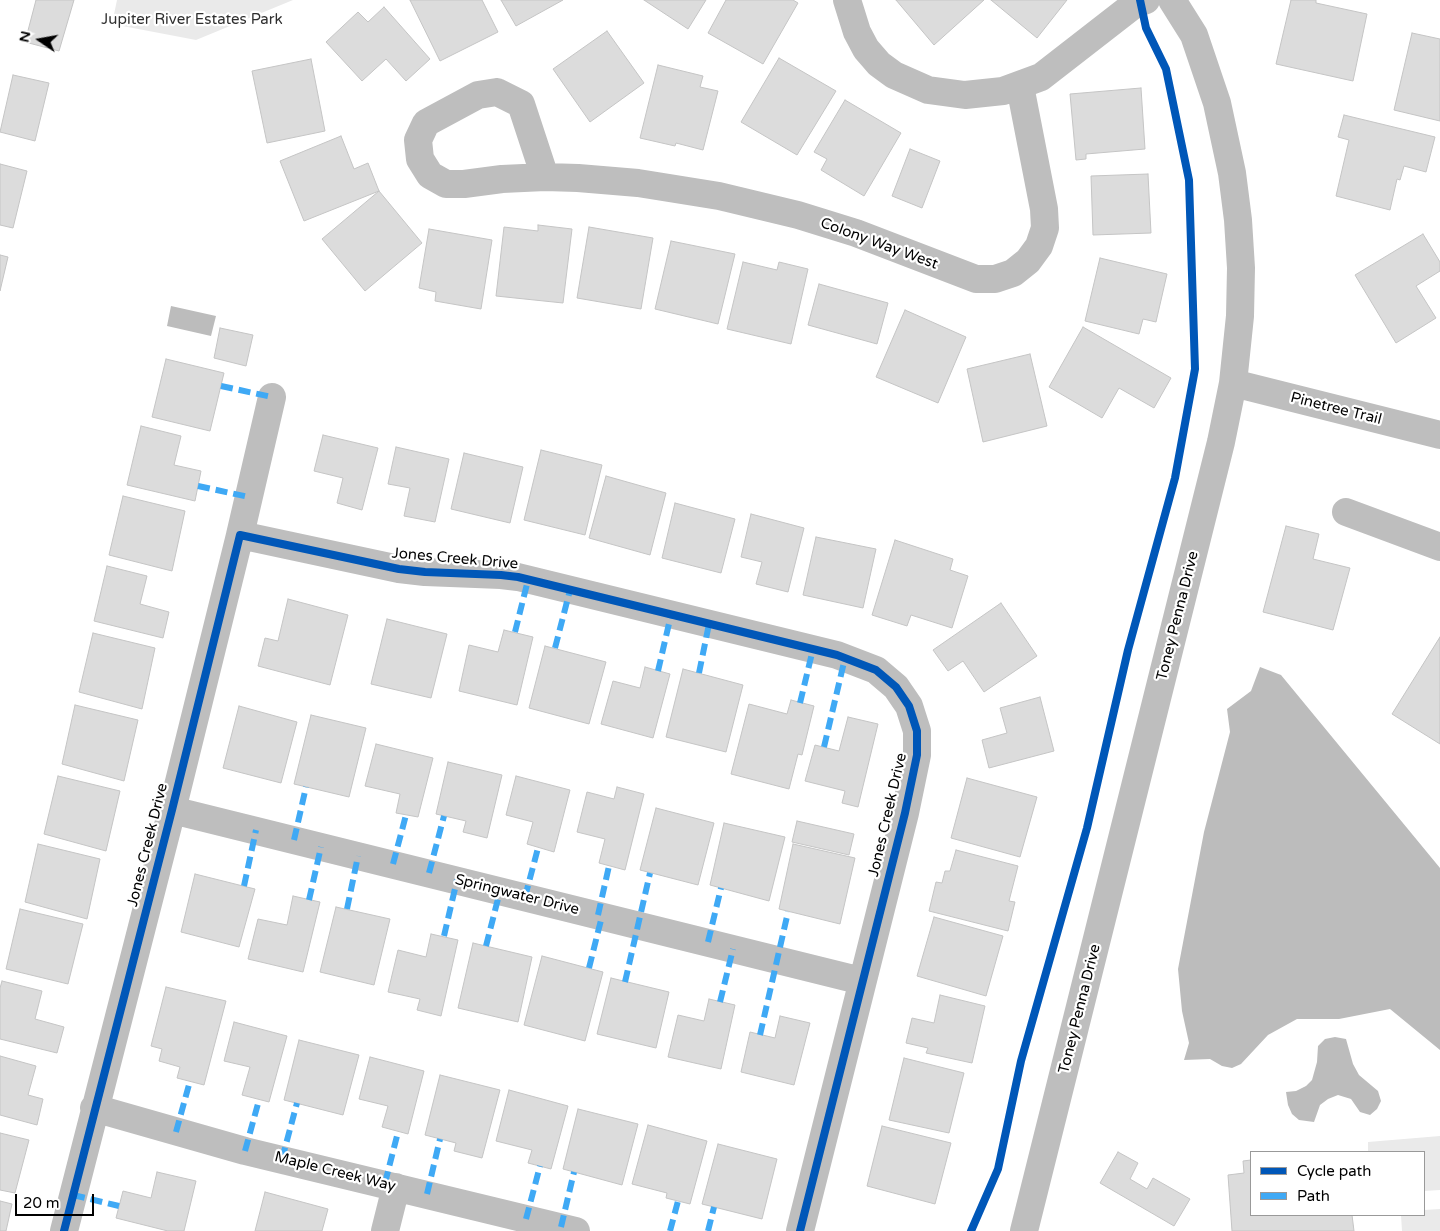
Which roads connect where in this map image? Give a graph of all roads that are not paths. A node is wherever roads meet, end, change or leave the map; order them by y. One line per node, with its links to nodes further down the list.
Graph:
1 (847, 0): 4 (street)
2 (1146, 0): 4 (street)
3 (1172, 0): 6 (street, Toney Penna Drive)
4 (1020, 86): 5 (street, Colony Way West)
5 (545, 176): 5 (street, Colony Way West)
6 (1233, 383): 8 (street, Pinetree Trail); 20 (street, Toney Penna Drive)
7 (272, 397): 10 (street, Jones Creek Drive)
8 (1440, 435)
9 (1346, 512): 11 (street)
10 (240, 535): 12 (street, Jones Creek Drive); 13 (street, Jones Creek Drive)
11 (1440, 547)
12 (172, 810): 13 (street, Springwater Drive); 14 (street, Jones Creek Drive)
13 (862, 981): 19 (street, Jones Creek Drive)
14 (94, 1108): 15 (street, Maple Creek Way); 16 (street, Jones Creek Drive)
15 (396, 1187): 17 (street); 18 (street, Maple Creek Way)
16 (64, 1231)
17 (385, 1231)
18 (576, 1231)
19 (800, 1231)
20 (1024, 1231)

